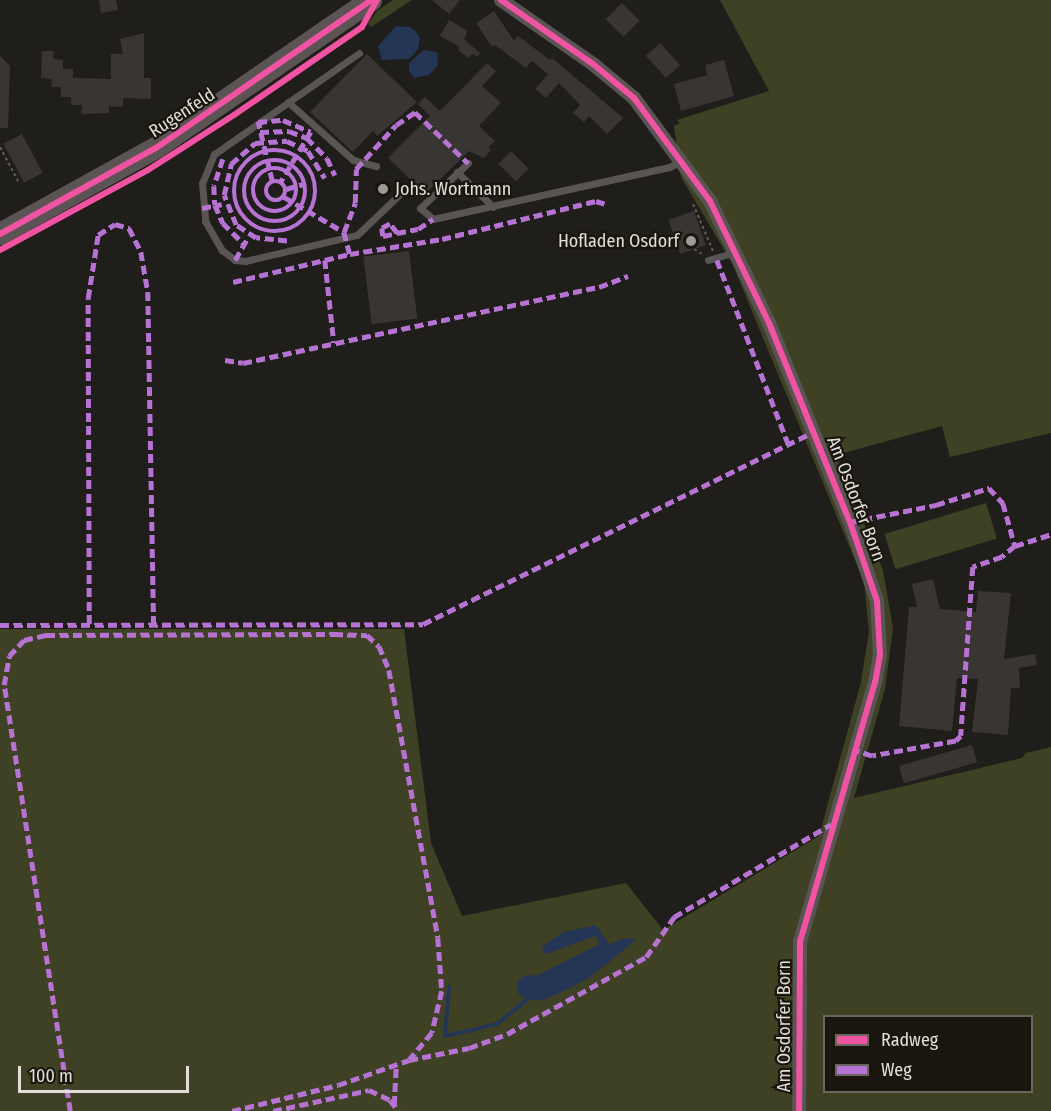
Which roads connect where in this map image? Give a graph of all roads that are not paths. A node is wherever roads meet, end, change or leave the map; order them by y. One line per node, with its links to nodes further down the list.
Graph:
1 (371, 0): 11 (main road, Rugenfeld)
2 (501, 0): 5 (street, Am Osdorfer Born)
3 (359, 53): 4 (lane)
4 (288, 102): 7 (lane); 9 (lane)
5 (682, 161): 10 (lane); 12 (street, Am Osdorfer Born)
6 (468, 163): 8 (lane)
7 (376, 166)
8 (458, 172): 10 (lane); 10 (lane)
9 (403, 191)
10 (493, 207)
11 (0, 234)
12 (736, 252): 13 (lane); 14 (street, Am Osdorfer Born)
13 (708, 260)
14 (799, 1111)

